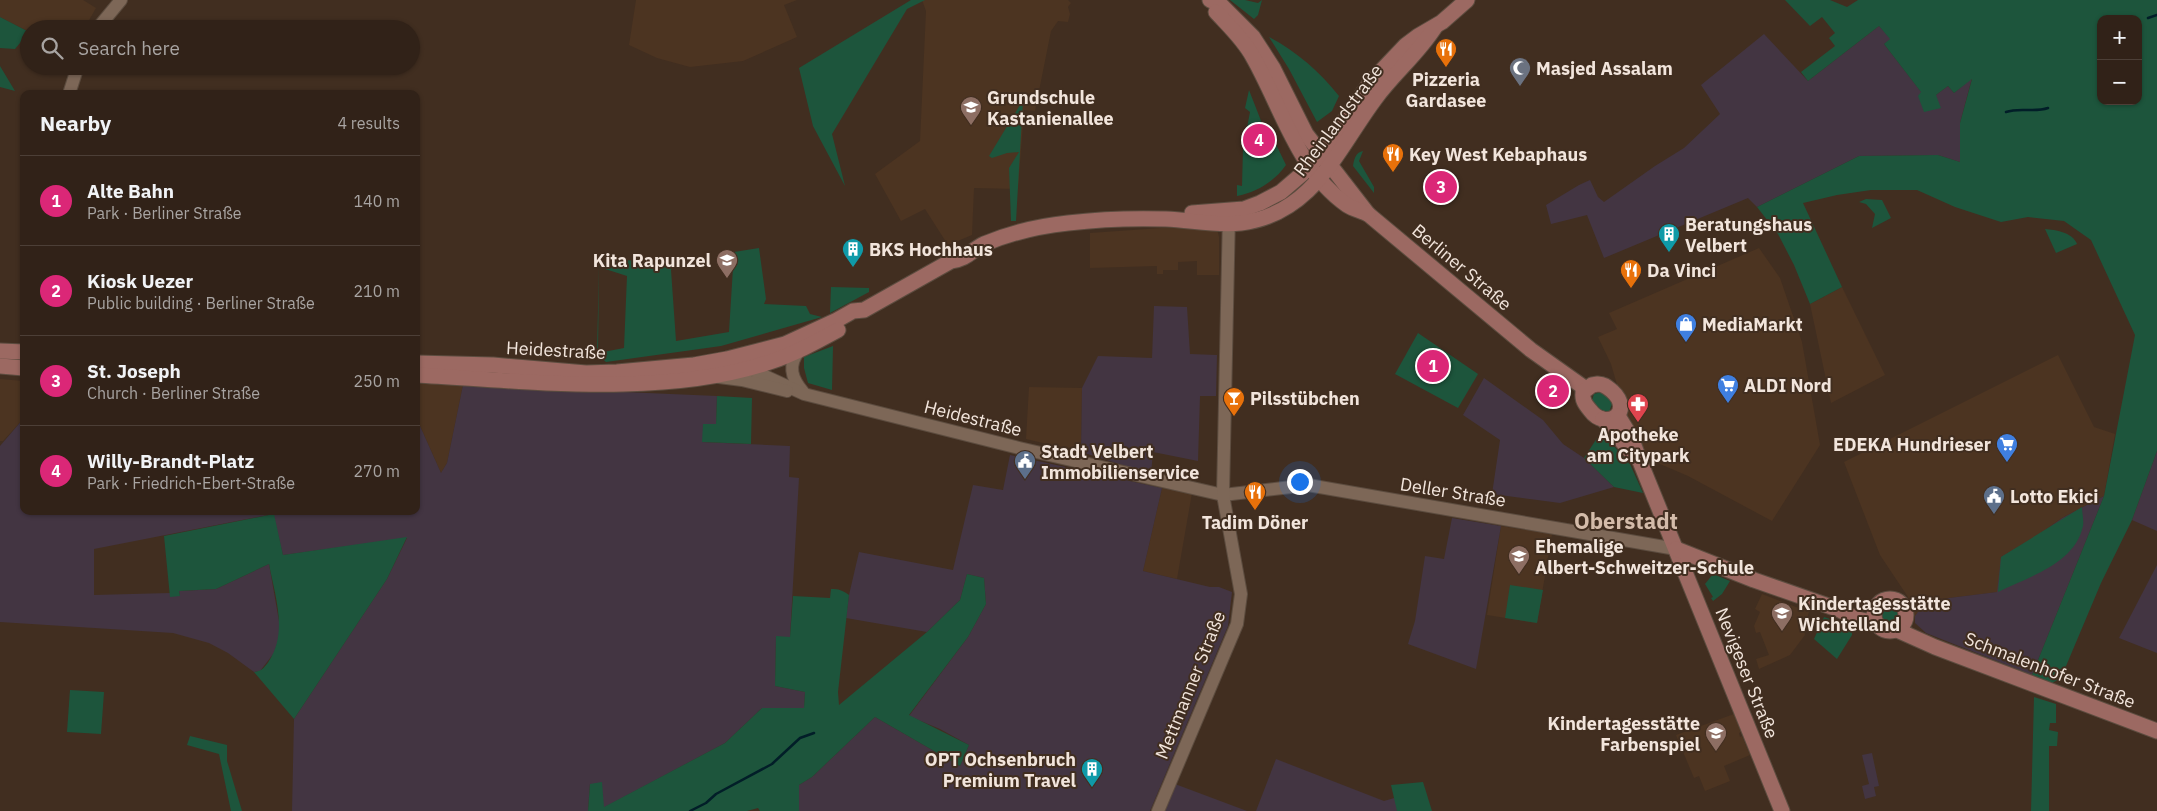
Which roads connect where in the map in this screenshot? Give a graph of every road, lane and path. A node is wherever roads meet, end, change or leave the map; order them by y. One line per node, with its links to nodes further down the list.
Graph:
1 (120, 0): 4 (street)
2 (1210, 0): 8 (main road)
3 (1467, 0): 5 (main road)
4 (104, 20)
5 (1429, 30): 8 (main road, Rheinlandstraße); 9 (main road, Rheinlandstraße)
6 (75, 75): 7 (street)
7 (70, 90)
8 (1316, 160): 9 (main road, Berliner Straße); 10 (main road, Berliner Straße); 12 (main road, Rheinlandstraße)
9 (1331, 166): 10 (main road, Rheinlandstraße); 11 (main road, Berliner Straße)
10 (1320, 179): 11 (main road, Berliner Straße); 12 (main road, Rheinlandstraße)
11 (1368, 214): 27 (main road, Berliner Straße)
12 (1230, 218): 13 (main road, Rheinlandstraße); 29 (street, Mettmanner Straße)
13 (864, 310): 15 (main road, Rheinlandstraße); 17 (main road, Rheinlandstraße)
14 (0, 351): 16 (main road)
15 (799, 351): 22 (main road, Rheinlandstraße); 26 (street)
16 (20, 352)
17 (727, 359): 19 (main road, Rheinlandstraße); 22 (street, Heidestraße)
18 (420, 363): 19 (main road, Heidestraße)
19 (694, 365)
20 (0, 366): 21 (main road)
21 (20, 368)
22 (749, 369): 24 (main road, Rheinlandstraße); 26 (street, Heidestraße)
23 (420, 375): 25 (main road, Heidestraße)
24 (713, 376): 25 (main road, Rheinlandstraße); 26 (street)
25 (656, 383)
26 (804, 394): 29 (street, Heidestraße)
27 (1585, 396): 28 (main road); 28 (main road)
28 (1610, 418): 30 (main road, Nevigeser Straße)
29 (1223, 495): 30 (street, Deller Straße); 36 (street, Mettmanner Straße)
30 (1676, 549): 31 (main road); 32 (main road, Nevigeser Straße)
31 (1714, 564): 32 (main road); 33 (main road)
32 (1692, 586): 37 (main road, Nevigeser Straße)
33 (1876, 617): 34 (main road); 34 (main road)
34 (1901, 626): 35 (main road, Schmalenhofer Straße)
35 (2157, 731)
36 (1158, 811)
37 (1782, 811)

